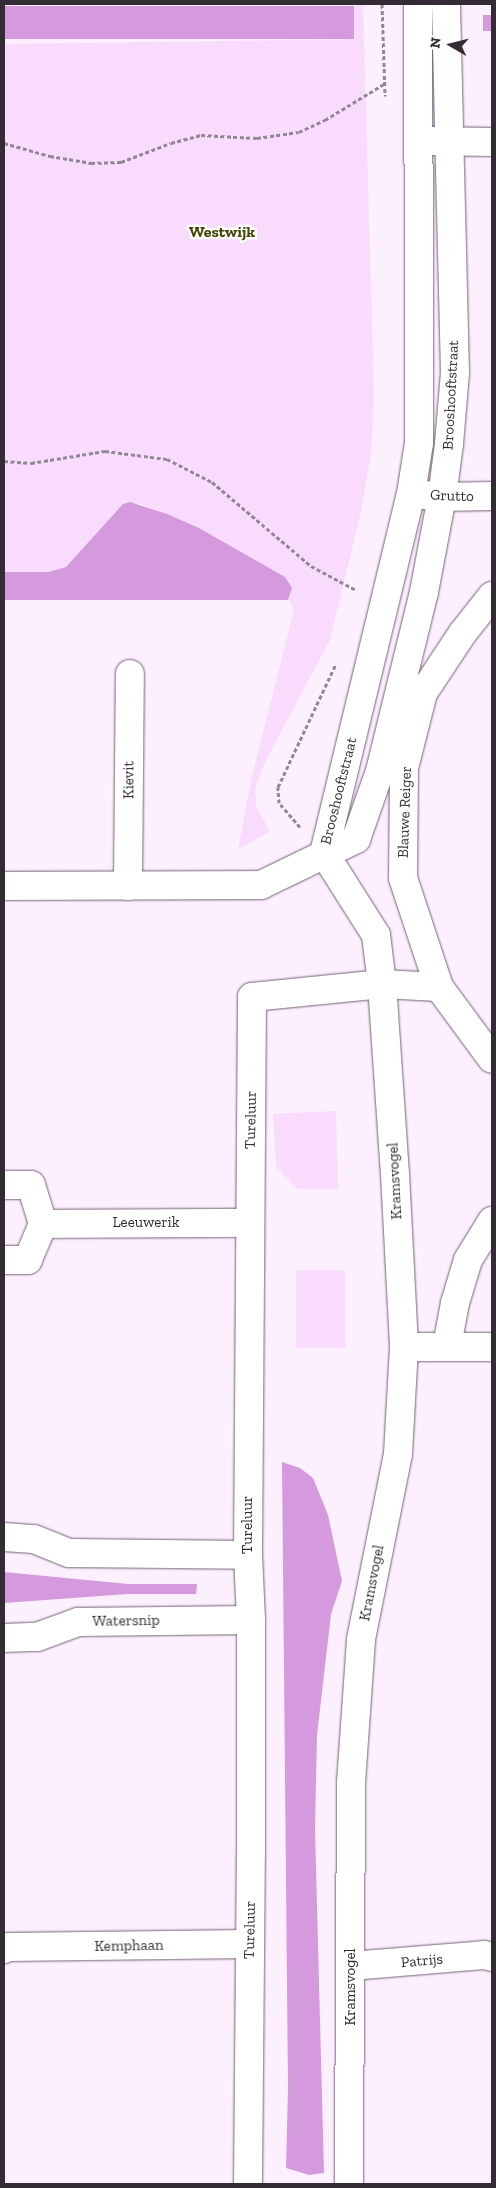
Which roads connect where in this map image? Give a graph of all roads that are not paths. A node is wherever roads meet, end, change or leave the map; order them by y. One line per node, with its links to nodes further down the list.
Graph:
1 (418, 4): 3 (street, Brooshooftstraat)
2 (446, 4): 4 (street, Brooshooftstraat)
3 (419, 141): 4 (street); 6 (street, Brooshooftstraat)
4 (449, 142): 5 (street); 8 (street, Brooshooftstraat)
5 (492, 142)
6 (412, 494): 8 (street, Grutto); 11 (street, Brooshooftstraat)
7 (492, 496): 8 (street, Grutto)
8 (442, 497): 11 (street, Brooshooftstraat)
9 (492, 596): 15 (street, Blauwe Reiger)
10 (130, 674): 13 (street, Kievit)
11 (324, 853): 13 (street); 14 (street)
12 (4, 886): 13 (street)
13 (128, 886)
14 (382, 984): 15 (street); 19 (street, Tureluur); 23 (street, Kramsvogel)
15 (439, 987): 16 (street, Blauwe Reiger)
16 (492, 1059)
17 (4, 1184): 20 (street)
18 (492, 1221): 22 (street)
19 (250, 1223): 20 (street, Leeuwerik); 26 (street, Tureluur)
20 (43, 1224): 21 (street)
21 (4, 1260)
22 (446, 1346): 23 (street); 24 (street)
23 (404, 1347): 32 (street, Kramsvogel)
24 (492, 1347)
25 (4, 1537): 26 (street)
26 (248, 1555): 27 (street, Tureluur)
27 (251, 1620): 28 (street, Watersnip); 29 (street, Tureluur)
28 (4, 1638)
29 (249, 1944): 30 (street, Kemphaan); 33 (street, Tureluur)
30 (5, 1947)
31 (492, 1957): 32 (street, Patrijs)
32 (351, 1966): 34 (street, Kramsvogel)
33 (248, 2184)
34 (349, 2184)

